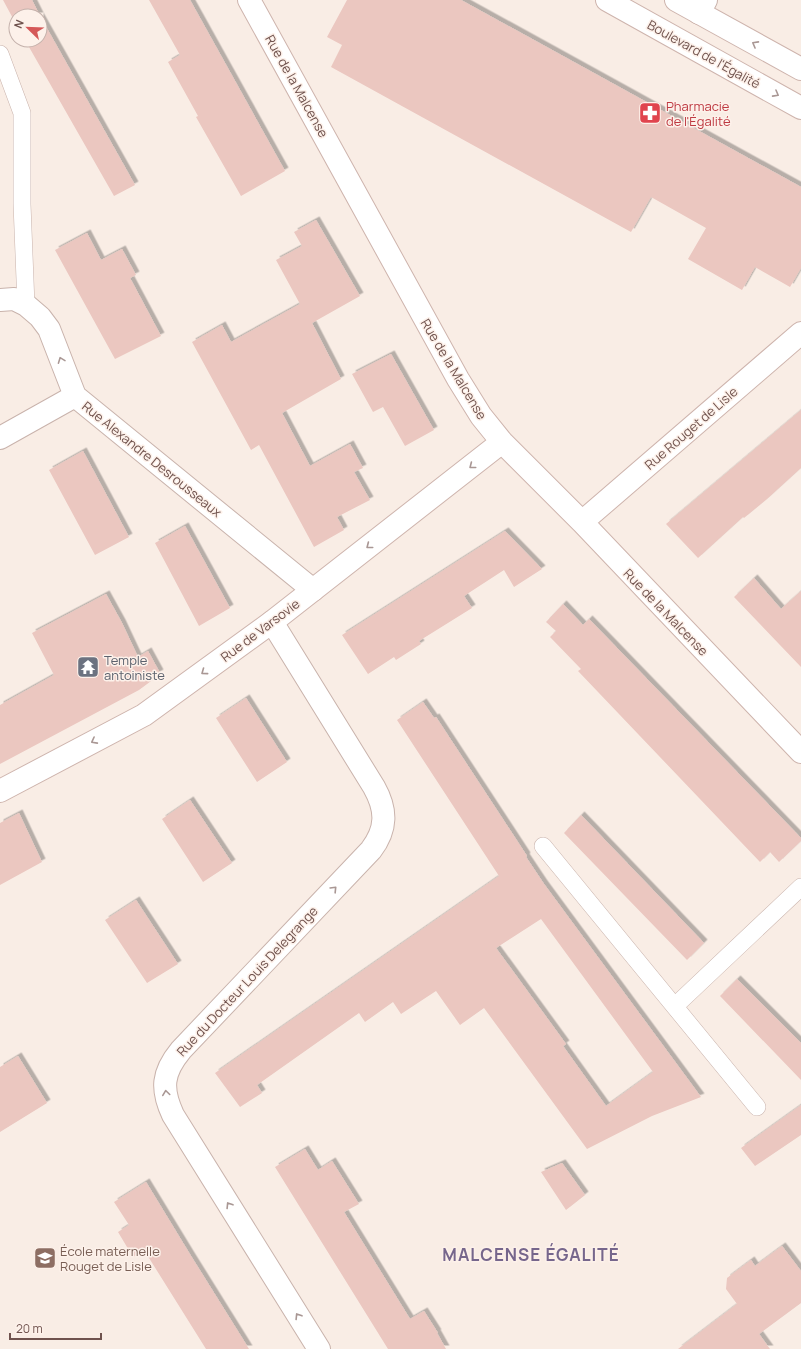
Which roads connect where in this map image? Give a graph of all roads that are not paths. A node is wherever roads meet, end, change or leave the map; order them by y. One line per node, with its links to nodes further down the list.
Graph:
1 (249, 0): 13 (street, Rue de la Malcense)
2 (607, 0): 7 (street, Boulevard de l'Égalité, one-way to 7)
3 (676, 0): 4 (street)
4 (702, 6): 6 (street, one-way to 4)
5 (0, 54): 9 (lane)
6 (801, 69)
7 (801, 108)
8 (0, 300): 9 (street, Rue Alexandre Desrousseaux)
9 (26, 305): 11 (street, Rue Alexandre Desrousseaux, one-way to 9)
10 (801, 333): 14 (street, Rue Rouget de Lisle)
11 (75, 396): 12 (street); 15 (street, Rue Alexandre Desrousseaux)
12 (0, 438)
13 (502, 442): 14 (street, Rue de la Malcense); 15 (street, Rue de Varsovie, one-way to 15)
14 (582, 522): 17 (street, Rue de la Malcense)
15 (313, 590): 16 (street, Rue de Varsovie)
16 (272, 622): 18 (street, Rue de Varsovie, one-way to 18); 23 (street, Rue du Docteur Louis Delegrange, one-way to 16)
17 (801, 752)
18 (0, 791)
19 (543, 846): 21 (lane)
20 (801, 887): 21 (lane)
21 (675, 1006): 22 (lane)
22 (757, 1107)
23 (319, 1349)

